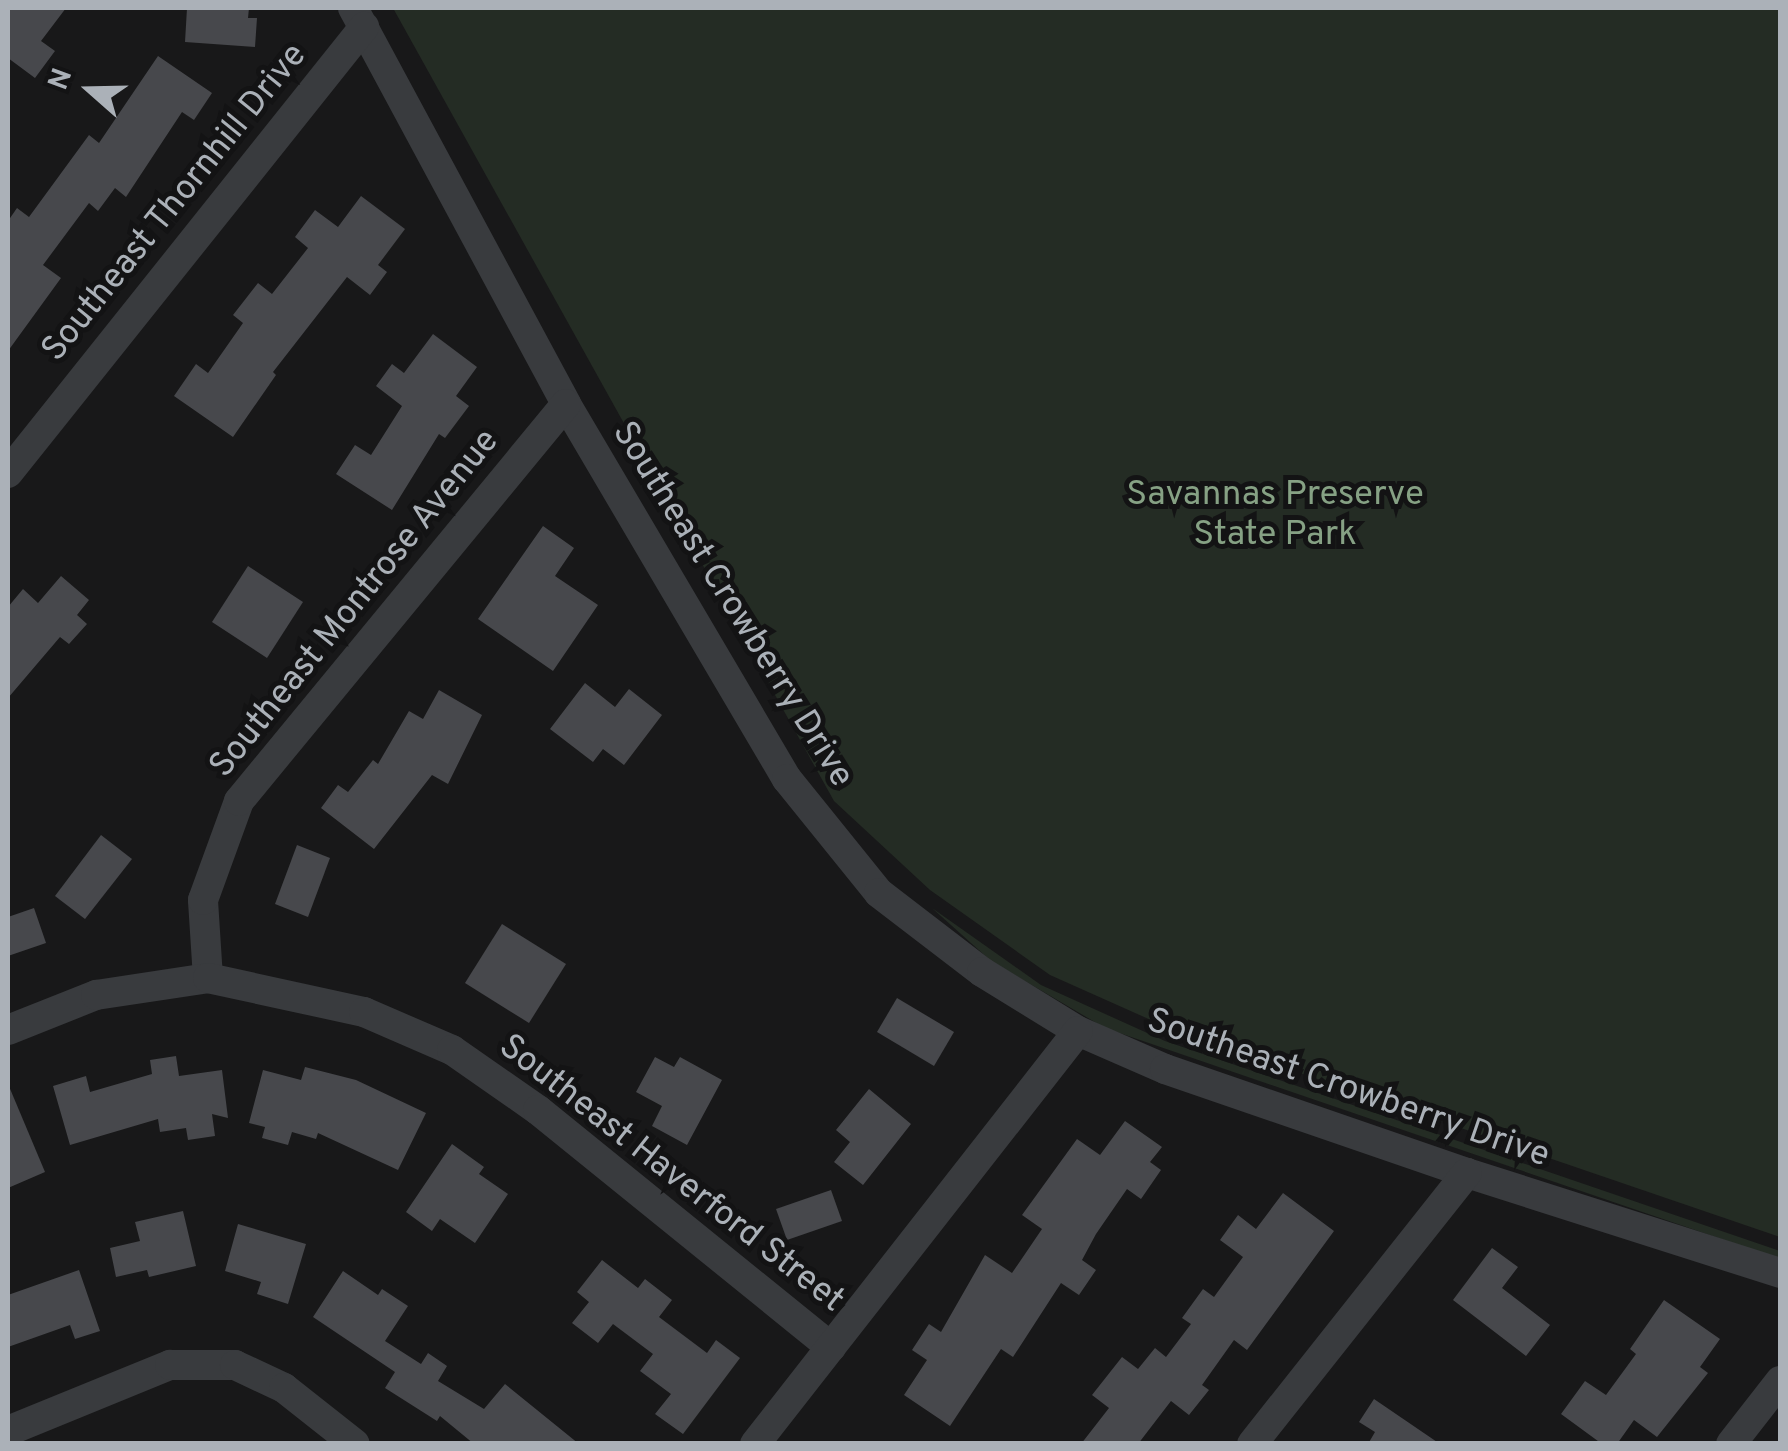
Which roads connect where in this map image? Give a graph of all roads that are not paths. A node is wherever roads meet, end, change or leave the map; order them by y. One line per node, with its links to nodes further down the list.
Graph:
1 (358, 17): 2 (street, Southeast Crowberry Drive); 3 (street, Southeast Thornhill Drive)
2 (566, 404): 4 (street, Southeast Montrose Avenue); 6 (street, Southeast Crowberry Drive)
3 (8, 473)
4 (208, 978): 5 (street, Southeast Haverford Street); 9 (street, Southeast Haverford Street)
5 (8, 1030)
6 (1078, 1031): 7 (street, Southeast Crowberry Drive); 9 (street)
7 (1467, 1173): 8 (street, Southeast Crowberry Drive); 14 (street)
8 (1780, 1273)
9 (831, 1347): 13 (street)
10 (1780, 1380): 15 (street)
11 (8, 1430): 12 (street)
12 (354, 1444)
13 (755, 1444)
14 (1252, 1444)
15 (1730, 1444)

